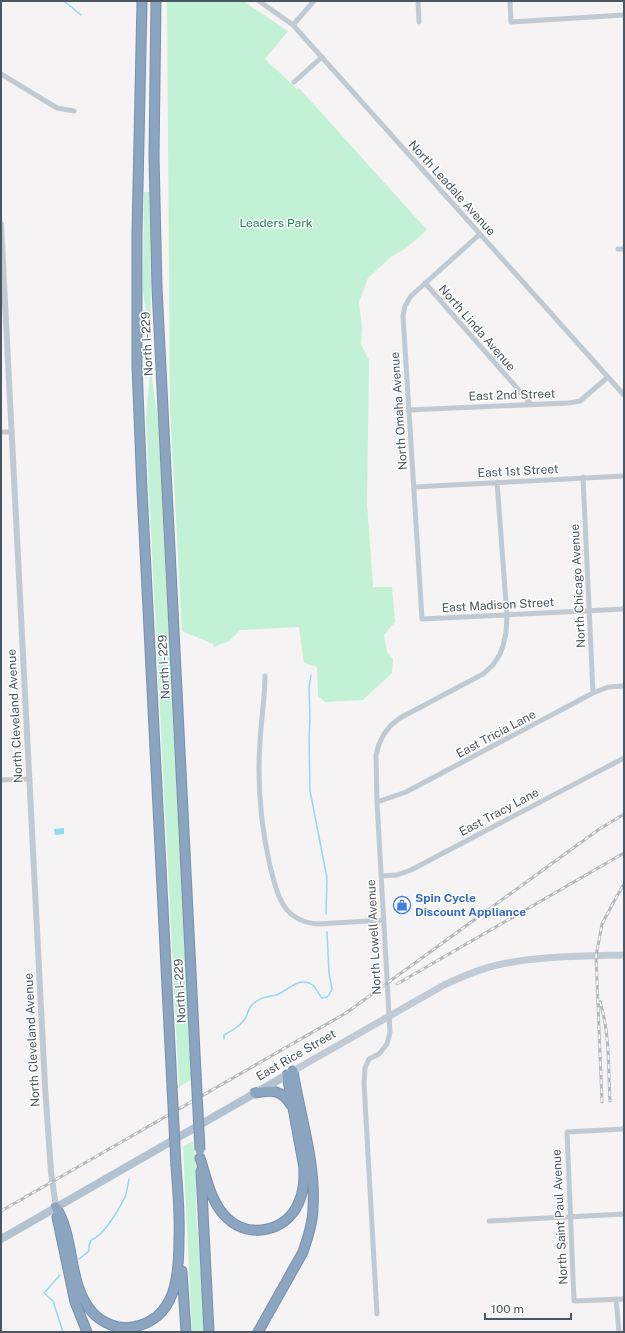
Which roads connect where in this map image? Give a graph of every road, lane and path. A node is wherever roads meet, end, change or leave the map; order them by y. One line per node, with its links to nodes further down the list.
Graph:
1 (142, 1): 51 (highway, North I-229, bridge)
2 (156, 1): 48 (highway, North I-229, bridge)
3 (259, 1): 9 (street, North Leadale Avenue)
4 (314, 1): 9 (street)
5 (418, 1): 8 (street)
6 (510, 1): 7 (street)
7 (624, 15)
8 (419, 22)
9 (293, 25): 10 (street, North Leadale Avenue)
10 (322, 56): 12 (street); 15 (street, North Leadale Avenue)
11 (1, 74): 13 (street)
12 (294, 82)
13 (74, 111)
14 (1, 224): 17 (street, North Cleveland Avenue)
15 (480, 234): 16 (street, North Omaha Avenue); 19 (street, North Leadale Avenue)
16 (425, 283): 21 (street, North Linda Avenue); 22 (street, North Omaha Avenue)
17 (3, 307): 18 (street, North Cleveland Avenue)
18 (4, 330): 24 (street, North Cleveland Avenue)
19 (608, 377): 20 (street, North Leadale Avenue); 21 (street, East 2nd Street)
20 (624, 395)
21 (531, 404): 22 (street, East 2nd Street)
22 (408, 410): 28 (street, North Omaha Avenue)
23 (1, 432): 24 (street)
24 (12, 432): 37 (street, North Cleveland Avenue)
25 (624, 476): 26 (street, East 1st Street)
26 (583, 477): 27 (street, East 1st Street); 30 (street, North Chicago Avenue)
27 (498, 482): 28 (street, East 1st Street); 31 (street)
28 (414, 487): 32 (street, North Omaha Avenue)
29 (624, 609): 30 (street, East Madison Street)
30 (589, 611): 31 (street, East Madison Street); 35 (street, North Chicago Avenue)
31 (507, 616): 32 (street, East Madison Street); 39 (street, North Lowell Avenue)
32 (422, 619)
33 (265, 676): 41 (street)
34 (624, 686): 35 (street, East Tricia Lane)
35 (593, 693): 39 (street, East Tricia Lane)
36 (624, 758): 40 (street, East Tracy Lane)
37 (30, 779): 38 (street); 49 (street, North Cleveland Avenue)
38 (1, 780)
39 (377, 802): 40 (street, North Lowell Avenue)
40 (381, 876): 41 (street, North Lowell Avenue)
41 (384, 920): 43 (street, North Lowell Avenue)
42 (624, 954): 43 (main road, East Rice Street)
43 (388, 1016): 44 (main road, East Rice Street); 57 (street, North Lowell Avenue)
44 (290, 1073): 45 (main road, East Rice Street); 46 (highway); 61 (highway)
45 (255, 1093): 46 (highway); 49 (main road, East Rice Street)
46 (294, 1114): 48 (highway)
47 (624, 1129): 52 (street, North Saint Paul Avenue)
48 (200, 1154): 60 (highway, North I-229)
49 (56, 1207): 51 (highway); 54 (main road, East Rice Street); 58 (highway)
50 (624, 1214): 52 (street)
51 (180, 1217): 59 (highway)
52 (570, 1217): 53 (street); 55 (street, North Saint Paul Avenue)
53 (489, 1221)
54 (1, 1239)
55 (616, 1299): 56 (street); 62 (street)
56 (624, 1299)
57 (377, 1314)
58 (87, 1332)
59 (186, 1332)
60 (209, 1332)
61 (258, 1332)
62 (619, 1332)

